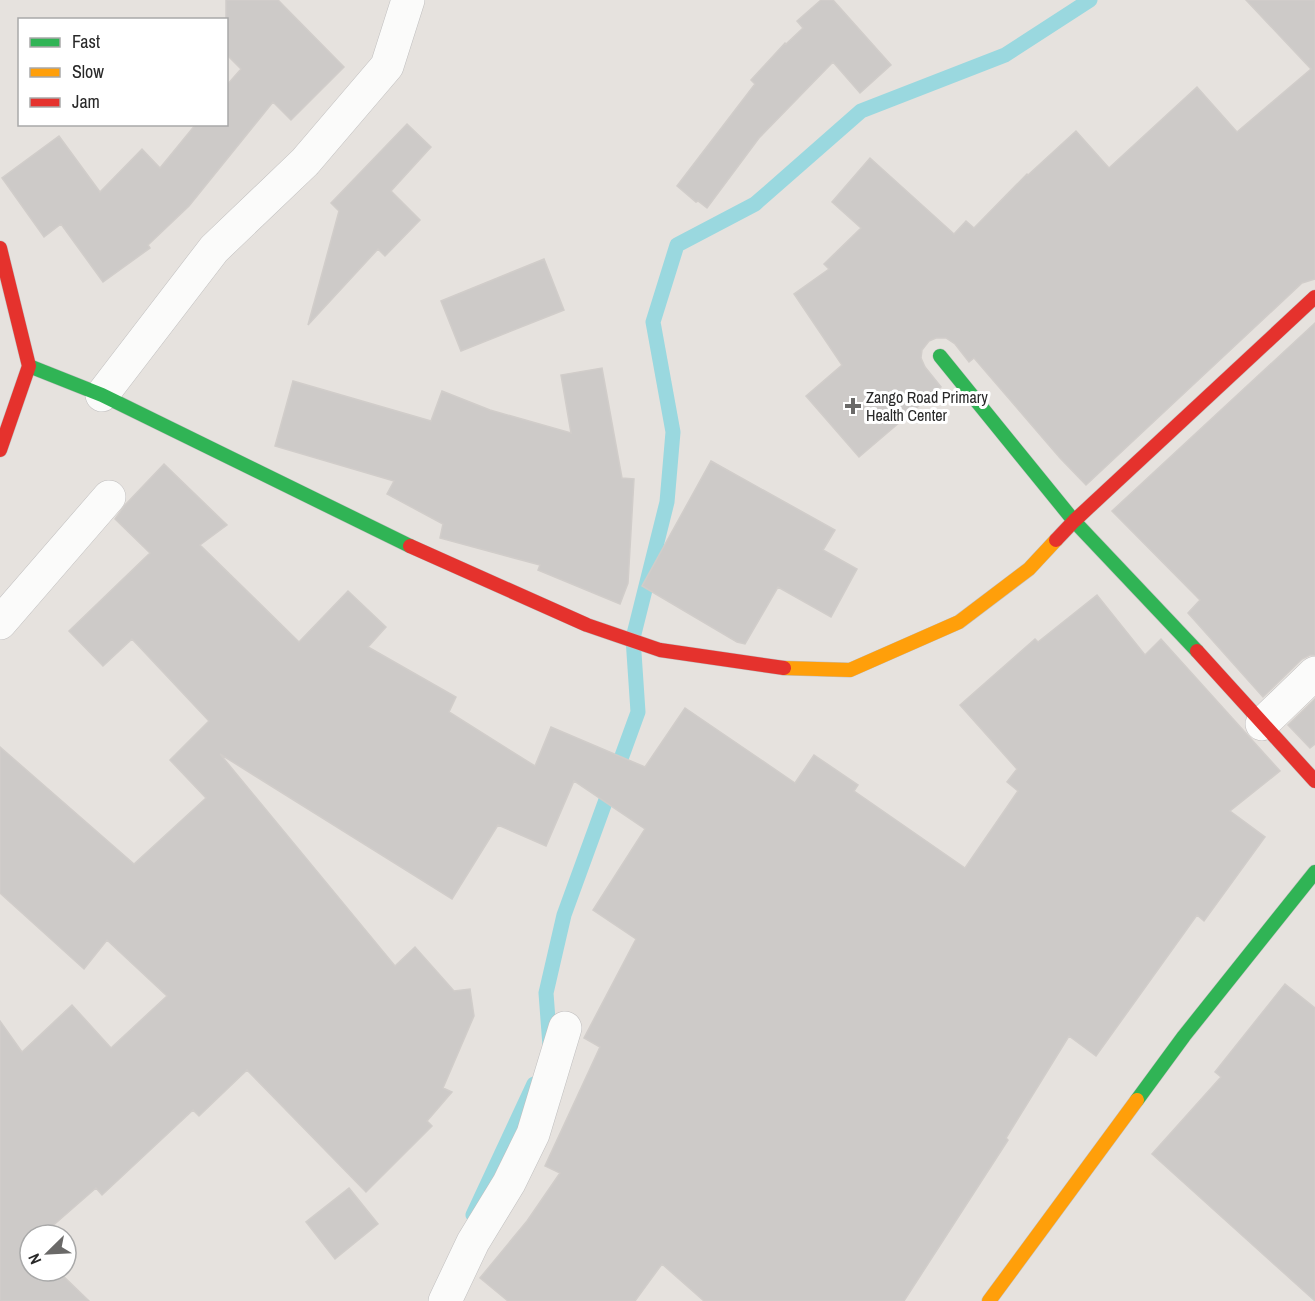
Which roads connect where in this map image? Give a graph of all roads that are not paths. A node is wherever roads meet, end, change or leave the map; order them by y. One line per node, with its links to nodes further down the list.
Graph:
1 (408, 0): 6 (street)
2 (0, 248): 5 (street)
3 (1315, 297): 9 (street)
4 (940, 356): 9 (street)
5 (29, 366): 6 (street); 7 (street)
6 (102, 395): 9 (street)
7 (0, 450)
8 (109, 497): 10 (street)
9 (1074, 520): 12 (street)
10 (0, 623)
11 (1315, 673): 12 (street)
12 (1262, 724): 13 (street)
13 (1315, 780)
14 (1315, 872): 17 (street)
15 (565, 1028): 16 (street)
16 (445, 1301)
17 (989, 1301)

